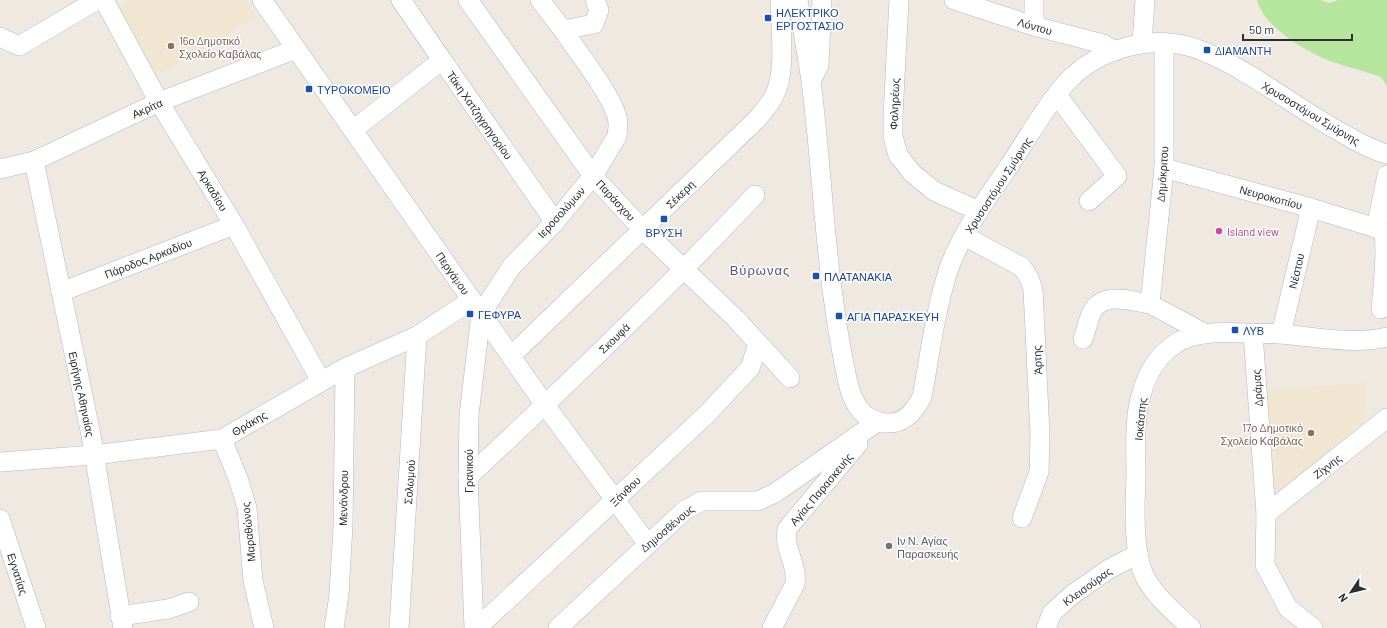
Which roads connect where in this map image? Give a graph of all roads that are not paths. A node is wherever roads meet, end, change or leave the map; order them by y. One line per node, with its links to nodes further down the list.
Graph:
1 (97, 0): 17 (street)
2 (104, 0): 25 (street, Αρκαδίου)
3 (262, 0): 20 (street, Περγάμου)
4 (401, 0): 22 (street)
5 (468, 0): 32 (street, Παράσχου)
6 (540, 0): 16 (street, Ιεροσολύμων)
7 (595, 0): 16 (street)
8 (780, 0): 40 (street, Σέκερη)
9 (798, 0): 23 (street)
10 (822, 0): 23 (street)
11 (899, 0): 36 (street, Φαληρέως)
12 (954, 0): 15 (street, Λόντου)
13 (1034, 0): 15 (street)
14 (1145, 0): 18 (street)
15 (1034, 26): 21 (street, Λόντου)
16 (563, 30): 32 (street, Ιεροσολύμων)
17 (0, 37)
18 (1142, 43): 19 (street, Χρυσοστόμου Σμύρνης); 21 (street, Χρυσοστόμου Σμύρνης)
19 (1164, 43): 27 (street, Χρυσοστόμου Σμύρνης); 29 (street, Δημόκριτου)
20 (296, 49): 25 (street, Ακρίτα); 26 (street, Περγάμου)
21 (1116, 51): 24 (street, Χρυσοστόμου Σμύρνης)
22 (442, 60): 26 (street, Τάκη Χατζηγρηγορίου); 37 (street, Τάκη Χατζηγρηγορίου)
23 (811, 82): 61 (street)
24 (1056, 95): 34 (street); 36 (street, Χρυσοστόμου Σμύρνης)
25 (160, 102): 28 (street, Ακρίτα); 38 (street, Αρκαδίου)
26 (354, 130): 46 (street, Περγάμου)
27 (1387, 154)
28 (34, 161): 30 (street, Ακρίτα); 44 (street, Ειρήνης Αθηναίας)
29 (1164, 168): 35 (street, Νευροκοπίου); 45 (street, Δημόκριτου)
30 (0, 169)
31 (1387, 175): 39 (street)
32 (593, 176): 37 (street, Ιεροσολύμων); 40 (street, Παράσχου)
33 (755, 195): 43 (street, Σκουφά)
34 (1089, 201)
35 (1311, 208): 39 (street, Νευροκοπίου); 50 (street, Νέστου)
36 (979, 211): 41 (street, Χρυσοστόμου Σμύρνης)
37 (555, 222): 46 (street, Ιεροσολύμων)
38 (234, 225): 44 (street, Πάροδος Αρκαδίου); 58 (street, Αρκαδίου)
39 (1376, 228): 42 (street)
40 (643, 230): 43 (street, Παράσχου); 55 (street, Σέκερη)
41 (964, 236): 61 (street, Χρυσοστόμου Σμύρνης); 68 (street, Άρτης)
42 (1386, 259): 47 (street)
43 (684, 270): 54 (street, Παράσχου); 59 (street, Σκουφά)
44 (61, 292): 63 (street, Ειρήνης Αθηναίας)
45 (1150, 304): 49 (street); 53 (street)
46 (476, 307): 51 (street, Θράκης); 55 (street, Περγάμου); 65 (street, Γρανικού)
47 (1381, 309)
48 (1253, 333): 49 (street, Ιοκάστης); 50 (street, Ιοκάστης); 67 (street, Δράμας)
49 (1206, 334): 71 (street, Ιοκάστης)
50 (1281, 334): 52 (street, Ιοκάστης)
51 (417, 336): 56 (street, Θράκης); 77 (street, Σολωμού)
52 (1387, 337)
53 (1083, 339)
54 (758, 344): 57 (street, Παράσχου); 66 (street, Ξάνθου)
55 (512, 356): 59 (street, Περγάμου)
56 (345, 368): 58 (street, Θράκης); 76 (street, Μενάνδρου)
57 (790, 378)
58 (321, 381): 62 (street, Θράκης)
59 (545, 405): 65 (street, Σκουφά); 66 (street, Περγάμου)
60 (1387, 418): 67 (street, Ζίχνης)
61 (877, 422): 70 (street, Δημοσθένους); 81 (street, Αγίας Παρασκευής)
62 (222, 439): 63 (street, Θράκης); 75 (street, Μαραθώνος)
63 (94, 455): 64 (street, Θράκης); 73 (street, Ειρήνης Αθηναίας)
64 (0, 462)
65 (468, 477): 78 (street, Γρανικού)
66 (615, 501): 70 (street, Περγάμου); 79 (street, Ξάνθου)
67 (1266, 514): 84 (street, Δράμας)
68 (1022, 518)
69 (0, 519): 74 (street, Εγνατίας)
70 (647, 544): 80 (street, Δημοσθένους)
71 (1138, 554): 82 (street, Κλεισούρας); 83 (street, Ιοκάστης)
72 (189, 602): 73 (street)
73 (122, 622)
74 (36, 628)
75 (264, 628)
76 (334, 628)
77 (399, 628)
78 (474, 628)
79 (477, 628)
80 (558, 628)
81 (772, 628)
82 (1046, 628)
83 (1191, 628)
84 (1313, 628)

